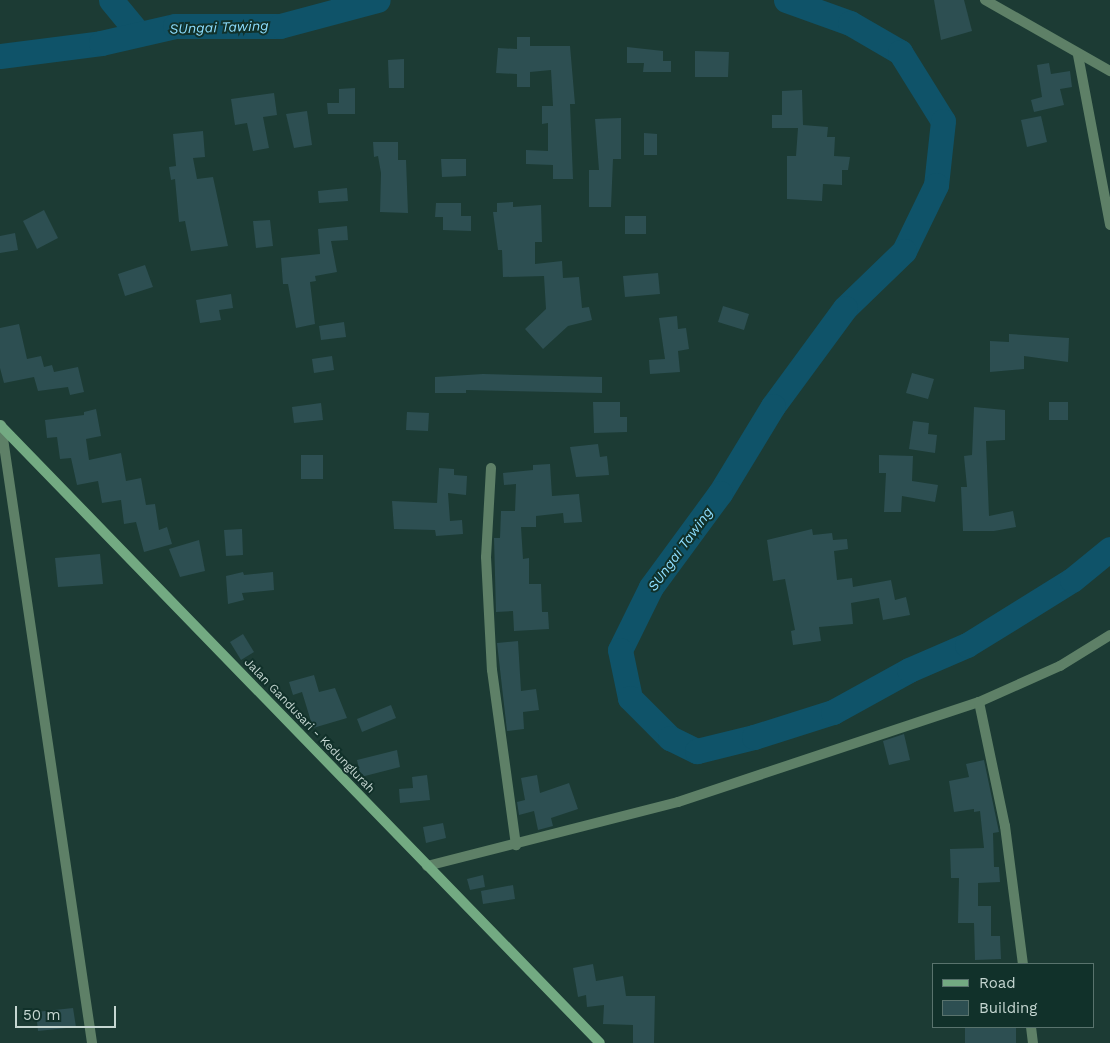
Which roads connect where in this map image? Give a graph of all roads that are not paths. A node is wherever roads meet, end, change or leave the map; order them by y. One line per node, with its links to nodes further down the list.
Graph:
1 (985, 0): 2 (street)
2 (1078, 55): 3 (street); 4 (street)
3 (1110, 71)
4 (1110, 226)
5 (0, 425): 10 (street, Jalan Gandusari - Kedunglurah); 13 (street)
6 (491, 468): 9 (street)
7 (1110, 635): 8 (street)
8 (980, 702): 9 (street); 11 (street)
9 (516, 844): 10 (street)
10 (427, 866): 14 (street, Jalan Gandusari - Kedunglurah)
11 (1023, 963)
12 (1031, 1028): 15 (street)
13 (92, 1043)
14 (600, 1043)
15 (1033, 1043)

